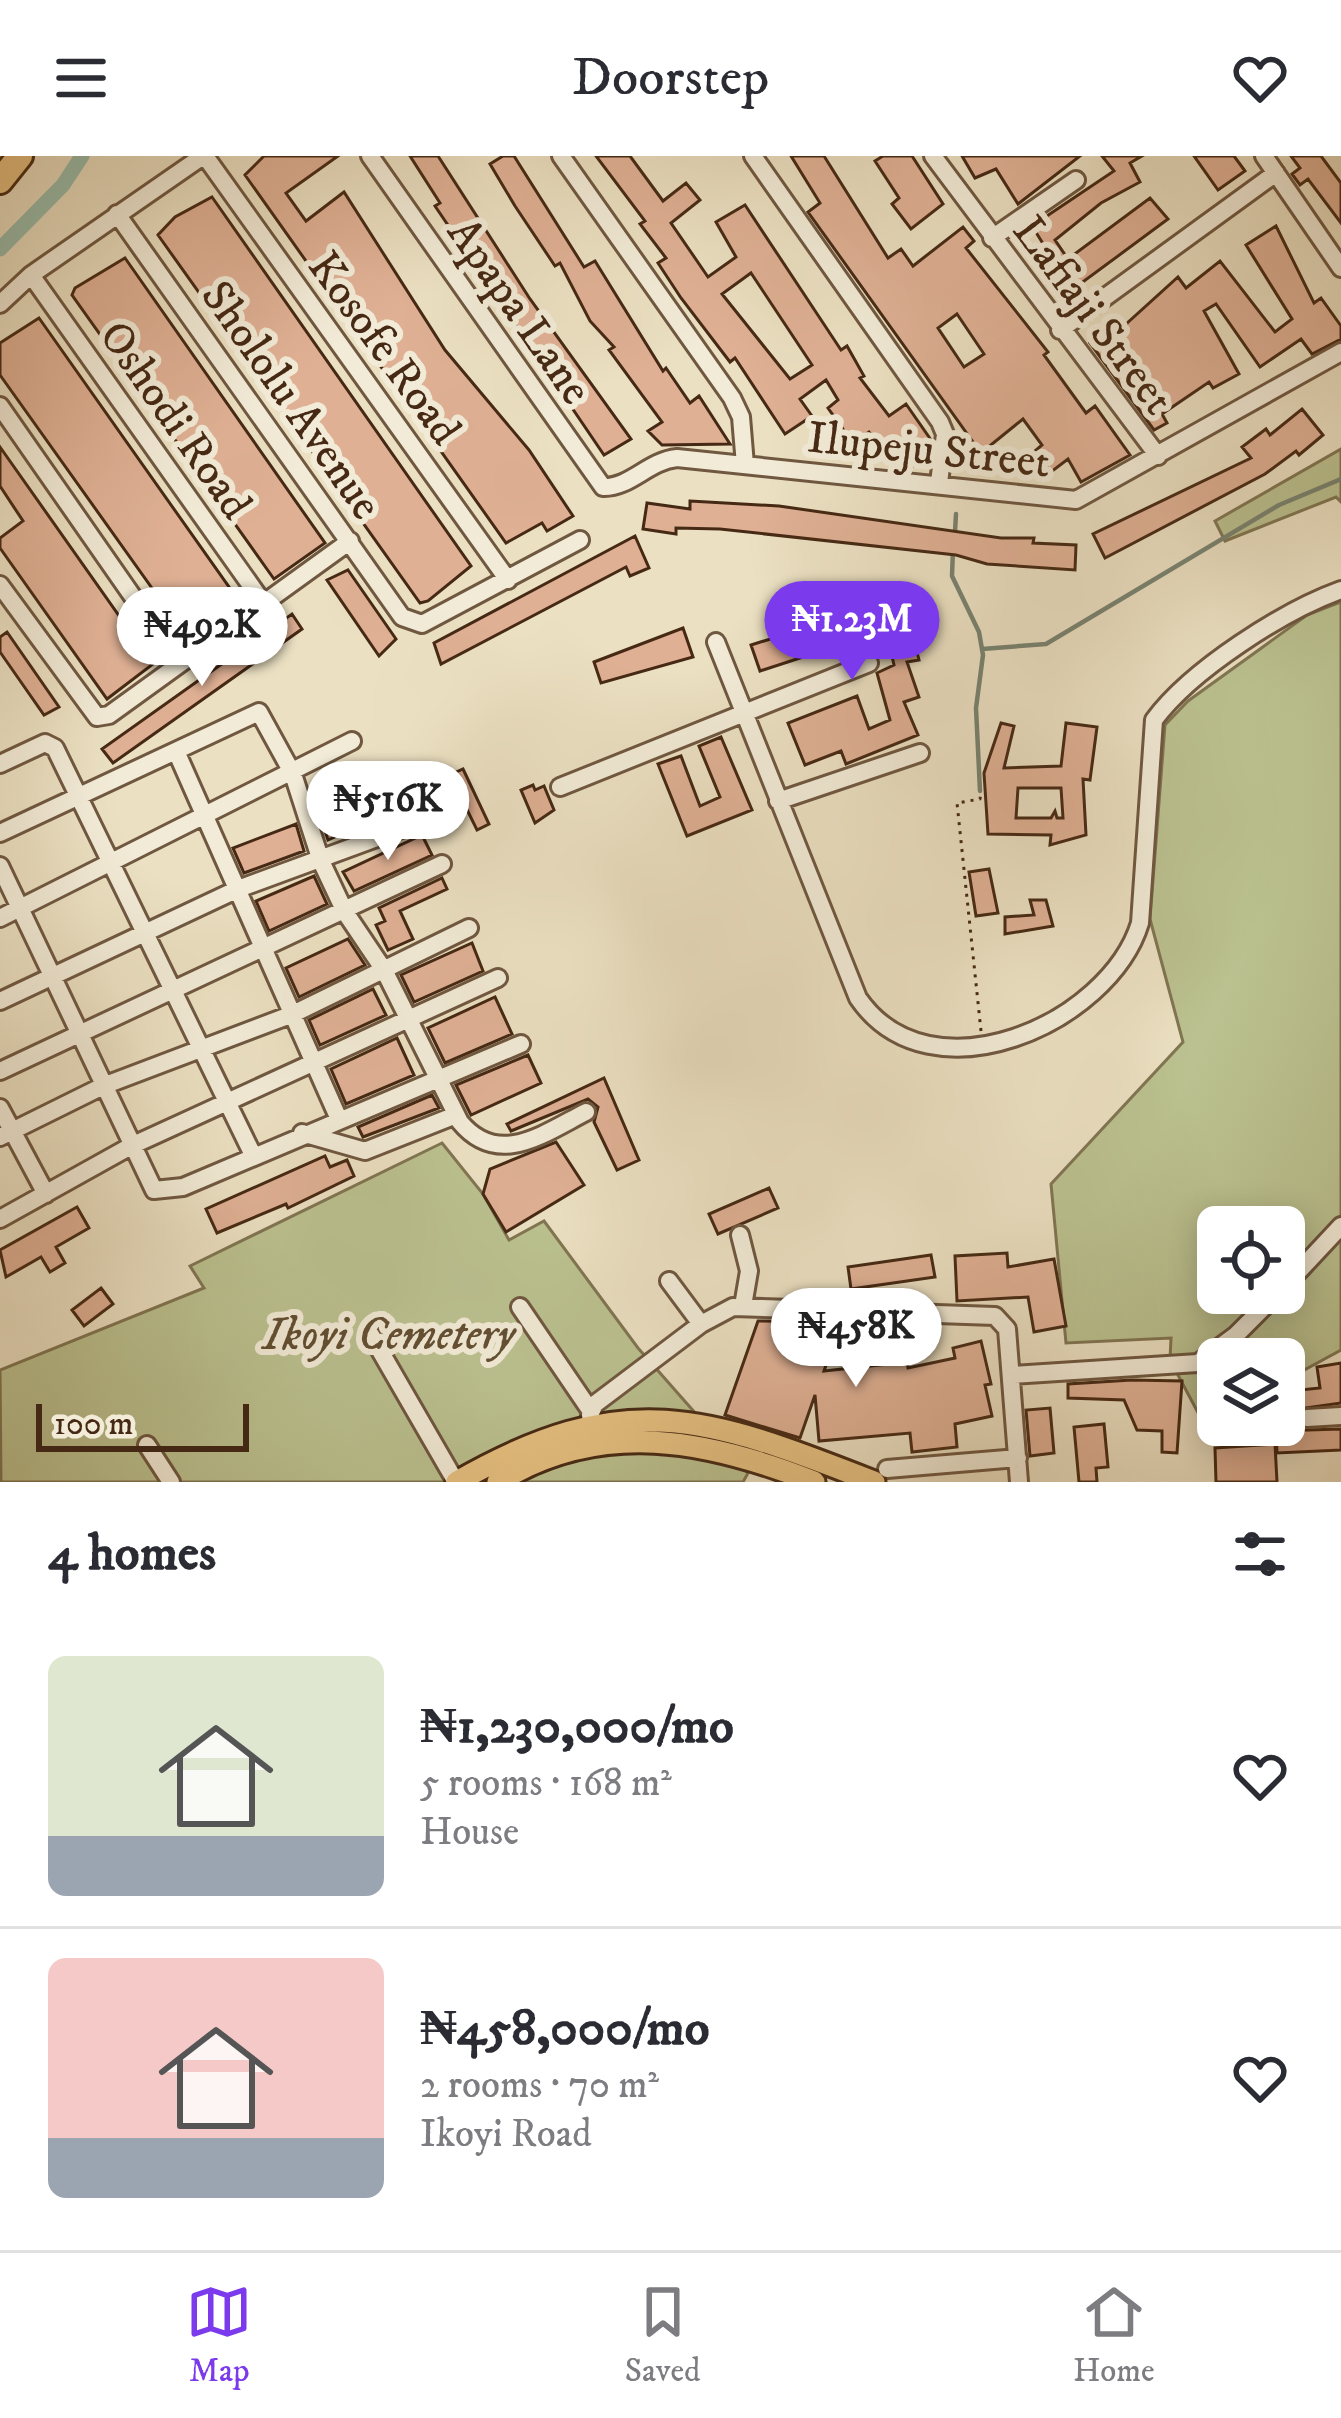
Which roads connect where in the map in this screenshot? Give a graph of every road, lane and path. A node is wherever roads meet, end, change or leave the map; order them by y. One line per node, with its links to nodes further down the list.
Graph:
1 (20, 156): 10 (highway)
2 (204, 156): 11 (street); 25 (street, Kosofe Road)
3 (370, 156): 22 (street, Apapa Lane)
4 (561, 156): 20 (street)
5 (753, 156): 21 (street)
6 (933, 156): 12 (street, Lafiaji Street)
7 (1264, 156): 8 (street)
8 (1276, 173): 13 (street); 16 (street)
9 (1076, 180): 12 (street)
10 (0, 181)
11 (117, 214): 14 (street); 24 (street, Shololu Avenue)
12 (992, 238): 16 (street, Lafiaji Street)
13 (1341, 268)
14 (31, 275): 15 (street); 28 (street, Oshodi Road)
15 (0, 304)
16 (1060, 330): 19 (street, Lafiaji Street)
17 (1341, 352): 19 (street, Ilupeju Street)
18 (0, 406): 30 (street)
19 (1158, 456): 21 (street, Ilupeju Street)
20 (746, 465): 21 (street, Ilupeju Street); 22 (street, Ilupeju Street)
21 (939, 483)
22 (623, 485)
23 (580, 540): 25 (street)
24 (350, 542): 25 (street, Shololu Avenue); 28 (street)
25 (508, 580)
26 (0, 585): 30 (street)
27 (1341, 590): 65 (street)
28 (264, 604): 30 (street)
29 (716, 642): 32 (street)
30 (179, 663)
31 (869, 663): 32 (street)
32 (742, 711): 38 (street); 41 (street)
33 (352, 741): 37 (street)
34 (176, 751): 37 (street); 40 (street); 42 (street)
35 (920, 753): 41 (street)
36 (0, 764): 40 (street)
37 (293, 774): 42 (street); 45 (street)
38 (560, 787)
39 (981, 793): 65 (path)
40 (79, 796): 44 (street); 46 (street)
41 (778, 801): 65 (street)
42 (207, 818): 46 (street); 49 (street)
43 (423, 821): 45 (street)
44 (0, 833)
45 (321, 861): 49 (street); 51 (street)
46 (111, 864): 50 (street); 54 (street)
47 (442, 864): 51 (street)
48 (0, 866): 50 (street)
49 (238, 889): 54 (street); 55 (street)
50 (20, 908): 52 (street); 57 (street)
51 (345, 912): 55 (street); 56 (street)
52 (0, 918)
53 (469, 928): 56 (street)
54 (144, 932): 57 (street); 59 (street)
55 (264, 947): 59 (street); 61 (street)
56 (384, 970): 61 (street); 62 (street)
57 (50, 976): 60 (street); 63 (street)
58 (498, 978): 62 (street)
59 (171, 989): 63 (street); 66 (street)
60 (0, 1001)
61 (293, 1014): 66 (street); 67 (street)
62 (405, 1021): 67 (street); 69 (street)
63 (78, 1034): 68 (street); 70 (street)
64 (521, 1044): 69 (street)
65 (982, 1045)
66 (200, 1049): 70 (street); 71 (street)
67 (314, 1064): 71 (street); 75 (street)
68 (0, 1071)
69 (437, 1077): 74 (street); 75 (street)
70 (103, 1086): 77 (street); 78 (street)
71 (225, 1103): 78 (street); 79 (street)
72 (0, 1108): 77 (street)
73 (586, 1112): 74 (street)
74 (456, 1114): 76 (street)
75 (338, 1117): 76 (street)
76 (302, 1133): 79 (street)
77 (6, 1134): 80 (street)
78 (131, 1146): 79 (street); 80 (street)
79 (253, 1156)
80 (46, 1194): 81 (street)
81 (0, 1219)
82 (1341, 1226): 84 (street)
83 (740, 1235): 86 (street)
84 (1305, 1264)
85 (669, 1281): 89 (street)
86 (742, 1306): 89 (street); 91 (street)
87 (520, 1307): 94 (street)
88 (1257, 1314): 91 (street)
89 (701, 1324): 94 (street)
90 (371, 1335): 99 (street)
91 (1011, 1375): 96 (street)
92 (1341, 1416): 93 (street)
93 (1307, 1418)
94 (594, 1427): 97 (main road); 99 (main road); 100 (main road); 101 (main road)
95 (148, 1445): 98 (street)
96 (1018, 1458): 97 (street); 102 (street)
97 (881, 1476)
98 (171, 1482)
99 (457, 1482)
100 (498, 1482)
101 (814, 1482)
102 (1019, 1482)

